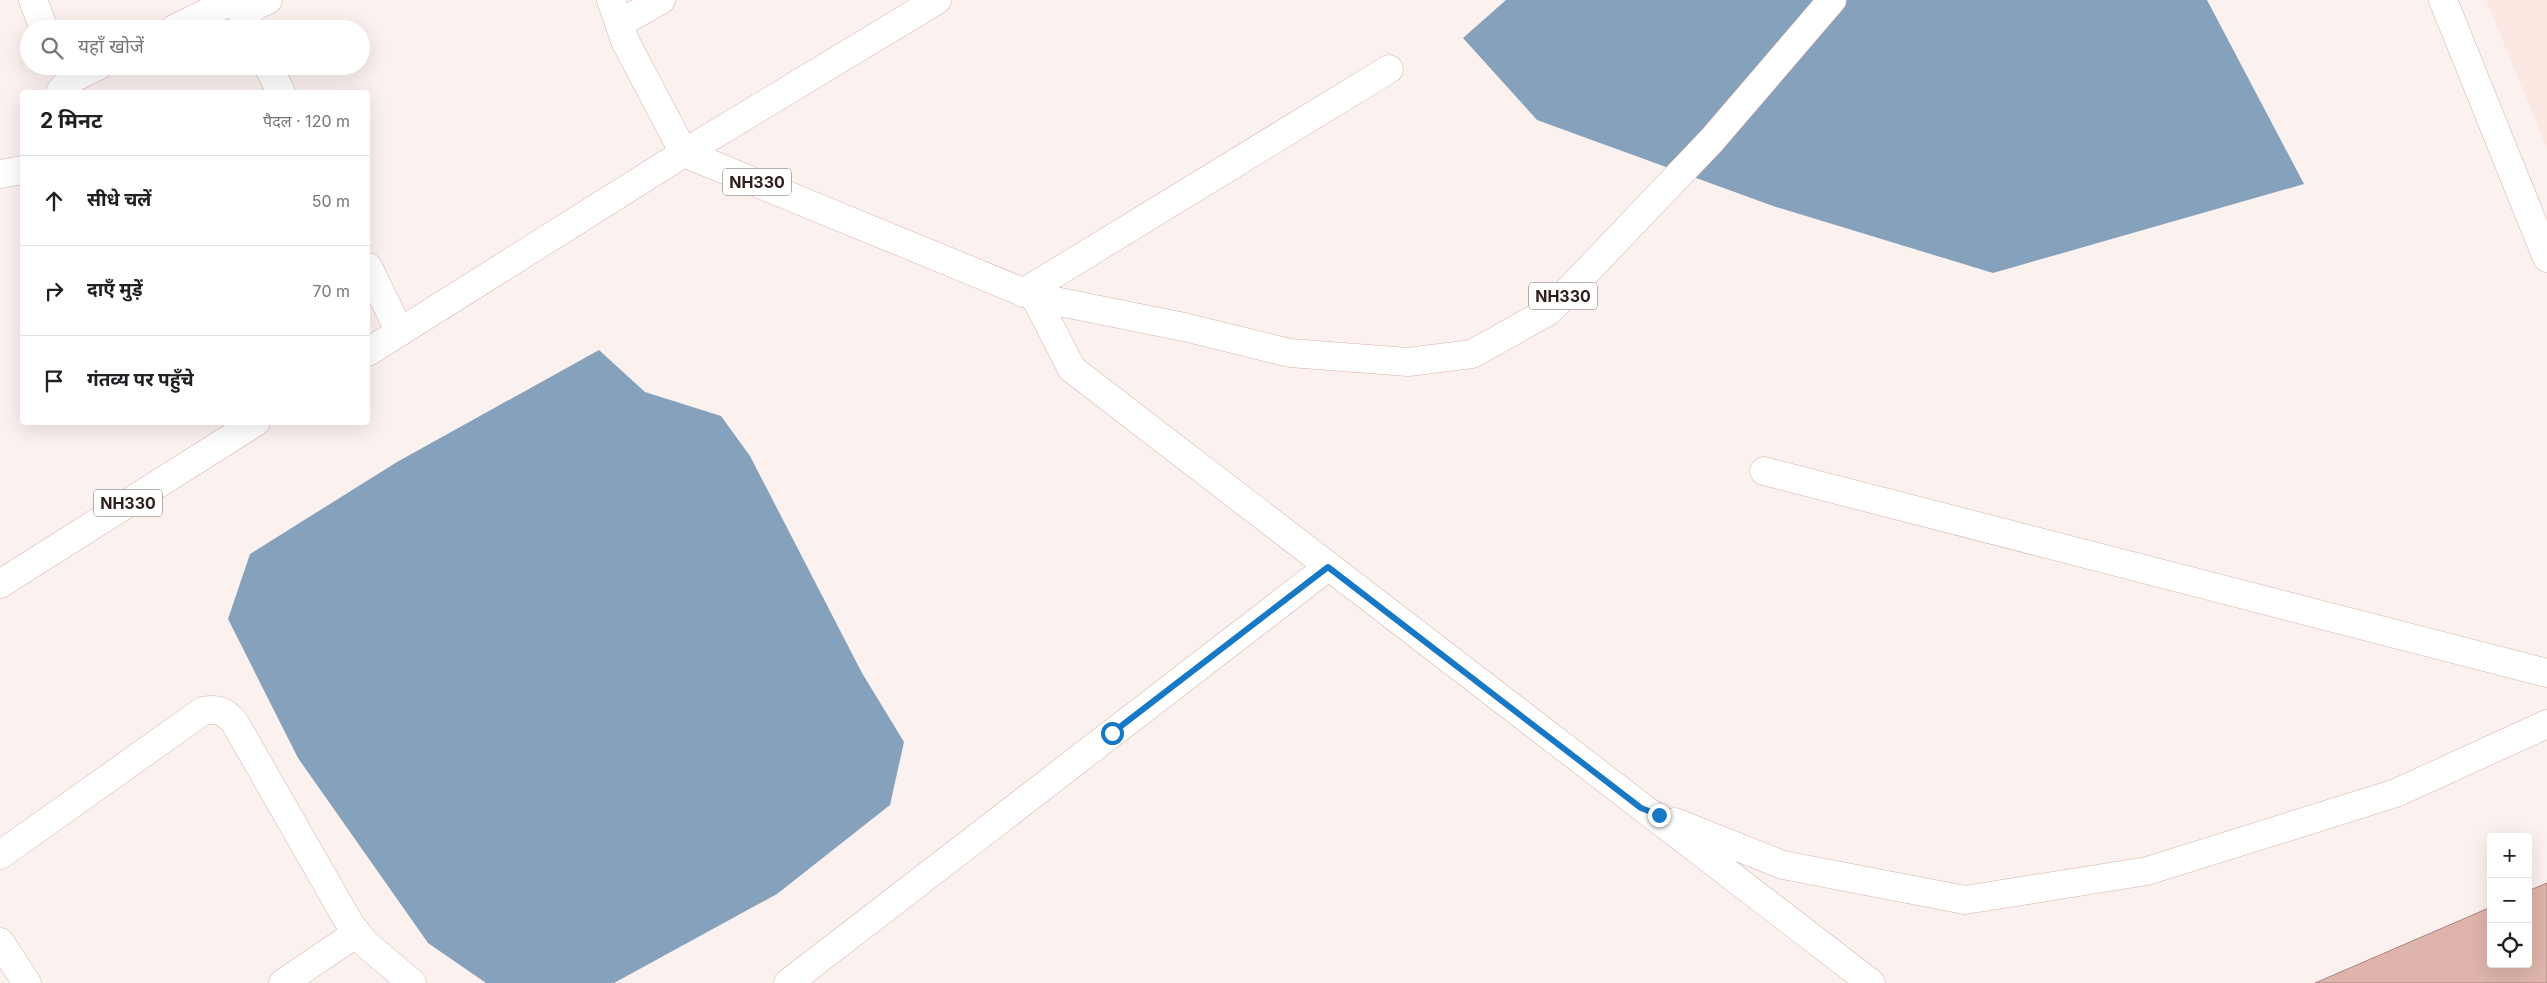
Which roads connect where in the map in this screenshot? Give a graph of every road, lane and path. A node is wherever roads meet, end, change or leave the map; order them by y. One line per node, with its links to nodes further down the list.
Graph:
1 (33, 0): 9 (main road)
2 (268, 0): 7 (main road)
3 (661, 0): 8 (main road)
4 (937, 0): 16 (main road)
5 (1832, 0): 21 (main road, NH330)
6 (2443, 0): 19 (main road)
7 (240, 10): 10 (main road)
8 (616, 12): 16 (main road)
9 (41, 20)
10 (205, 20)
11 (1389, 69): 21 (main road)
12 (76, 75): 14 (main road)
13 (272, 75): 15 (main road)
14 (62, 81)
15 (280, 90)
16 (684, 154): 21 (main road, NH330); 22 (main road)
17 (20, 170): 18 (main road)
18 (0, 174)
19 (2547, 258)
20 (370, 271): 22 (main road)
21 (1029, 295): 26 (main road)
22 (400, 332): 23 (main road)
23 (370, 351)
24 (251, 425): 27 (main road, NH330)
25 (1764, 471): 28 (main road)
26 (1328, 567): 30 (main road); 37 (main road)
27 (0, 584)
28 (2547, 673)
29 (2547, 724): 30 (main road)
30 (1641, 808): 38 (main road)
31 (0, 855): 32 (main road)
32 (357, 933): 35 (main road); 36 (main road)
33 (0, 942): 34 (main road)
34 (27, 983)
35 (282, 983)
36 (412, 983)
37 (788, 983)
38 (1872, 983)

